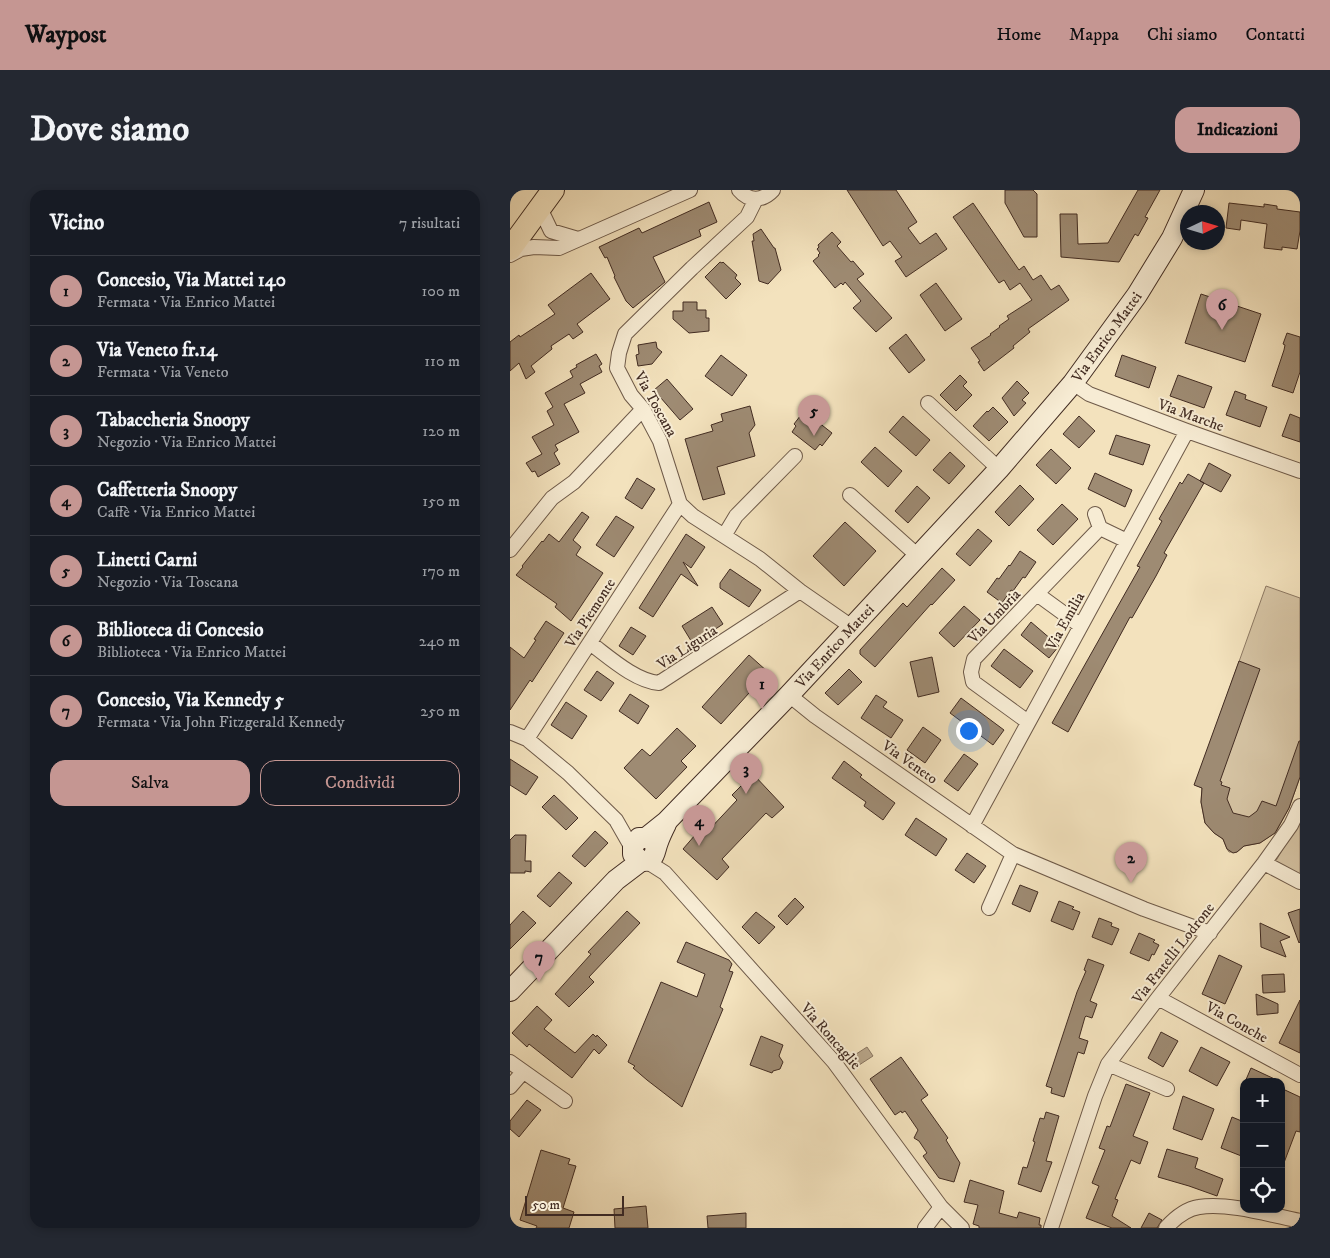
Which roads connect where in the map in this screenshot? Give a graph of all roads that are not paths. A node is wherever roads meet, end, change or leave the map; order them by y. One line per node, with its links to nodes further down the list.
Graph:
1 (690, 190): 8 (street)
2 (739, 190): 6 (street)
3 (773, 190): 6 (street)
4 (1194, 190): 11 (street, Via Enrico Mattei)
5 (544, 196): 7 (main road); 8 (street); 9 (main road)
6 (756, 199): 13 (street, Via Toscana)
7 (510, 229)
8 (578, 239): 10 (street)
9 (510, 249)
10 (510, 255)
11 (1073, 383): 14 (street, Via Marche); 16 (street, Via Enrico Mattei)
12 (928, 403): 16 (street)
13 (643, 409): 19 (street, Via Toscana); 24 (street)
14 (1187, 431): 17 (street, Via Marche); 23 (street, Via Emilia)
15 (795, 456): 22 (street)
16 (999, 469): 25 (street, Via Enrico Mattei)
17 (1300, 471)
18 (850, 495): 25 (street)
19 (680, 504): 22 (street); 30 (street, Via Piemonte)
20 (1095, 514): 21 (street)
21 (1100, 528): 23 (street); 27 (street, Via Umbria)
22 (724, 536): 26 (street)
23 (1127, 541): 28 (street, Via Emilia)
24 (510, 550)
25 (918, 556): 29 (street, Via Enrico Mattei)
26 (800, 591): 29 (street); 30 (street, Via Liguria)
27 (1037, 594): 28 (street); 32 (street, Via Umbria)
28 (1081, 626): 32 (street, Via Emilia)
29 (852, 627): 31 (street, Via Enrico Mattei)
30 (590, 643): 34 (street, Via Piemonte)
31 (789, 695): 36 (street, Via Veneto); 37 (street, Via Enrico Mattei)
32 (1028, 722): 36 (street, Via Emilia)
33 (510, 732): 34 (street, Via Roncaglie)
34 (527, 739): 37 (street, Via Roncaglie)
35 (1300, 806): 39 (street, Via Fratelli Lodrone)
36 (972, 826): 38 (street, Via Veneto)
37 (646, 851): 43 (street); 52 (street, Via Roncaglie)
38 (1013, 854): 41 (street); 42 (street, Via Veneto)
39 (1264, 863): 40 (street); 42 (street, Via Fratelli Lodrone)
40 (1300, 882)
41 (989, 908)
42 (1210, 933): 44 (street, Via Fratelli Lodrone)
43 (510, 991)
44 (1158, 998): 46 (street, Via Fratelli Lodrone); 48 (street, Via Conche)
45 (510, 1062): 47 (street)
46 (1108, 1064): 50 (street); 56 (street, Via Fratelli Lodrone)
47 (523, 1072): 49 (street); 51 (street)
48 (1300, 1076)
49 (510, 1087)
50 (1167, 1089)
51 (565, 1102)
52 (941, 1207): 54 (street); 55 (street, Via Roncaglie)
53 (1300, 1221): 57 (street)
54 (925, 1228)
55 (962, 1228)
56 (1051, 1228)
57 (1166, 1228)

